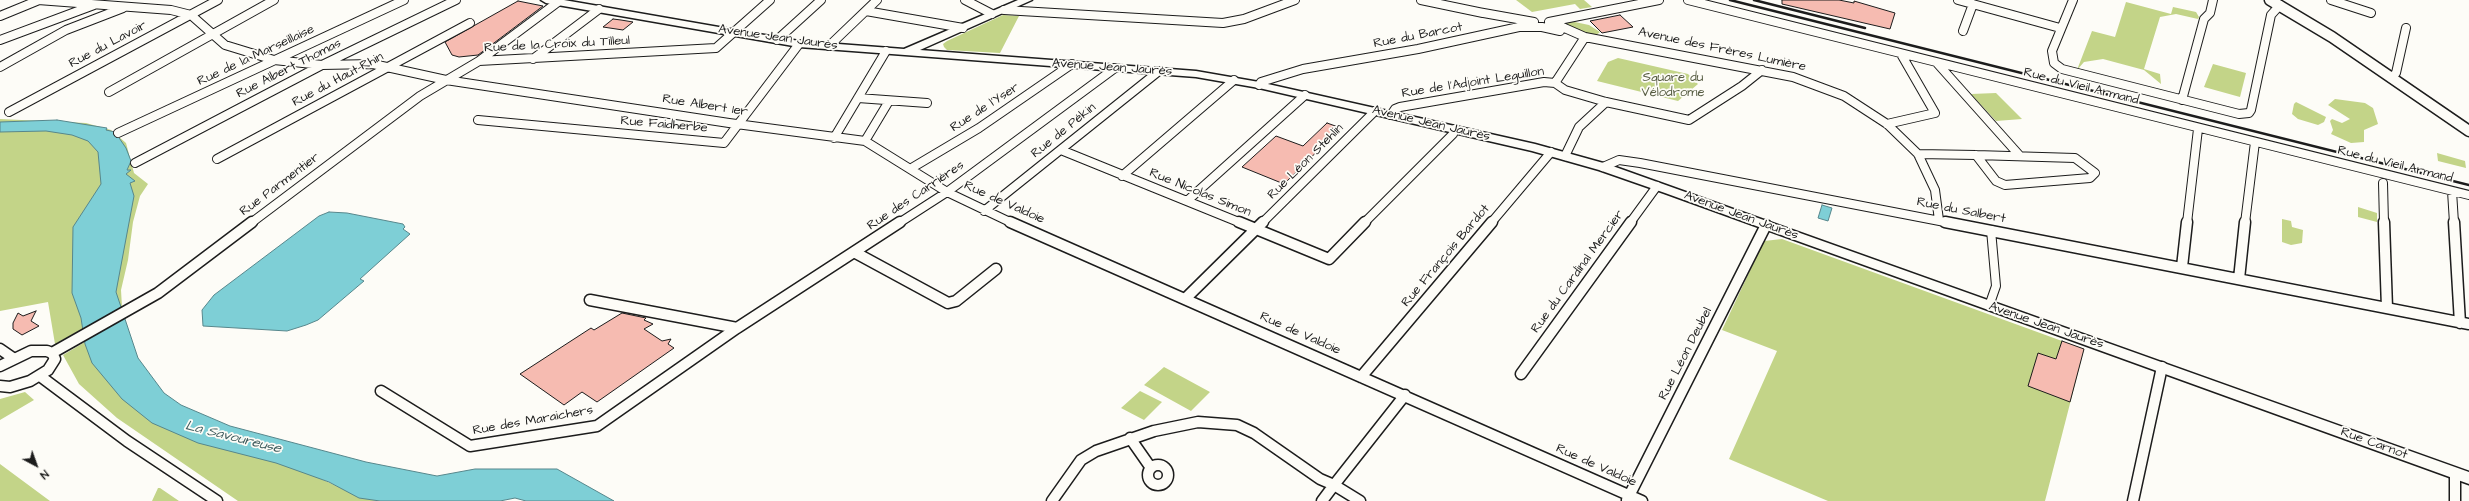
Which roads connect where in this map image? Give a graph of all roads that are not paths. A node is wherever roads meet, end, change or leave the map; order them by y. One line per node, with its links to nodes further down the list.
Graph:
1 (39, 0): 23 (street); 33 (street)
2 (108, 0): 23 (street)
3 (218, 0): 32 (street, Rue du Lavoir)
4 (274, 0): 42 (street)
5 (404, 0): 52 (street, Rue de la Marseillaise)
6 (456, 0): 56 (street, Rue Albert Thomas)
7 (546, 0): 22 (main road, Avenue Jean Jaurès)
8 (770, 0): 41 (street, Rue de la Croix du Tilleul)
9 (821, 0): 45 (street)
10 (877, 0): 29 (street)
11 (965, 0): 31 (street)
12 (1027, 0): 28 (main road)
13 (1295, 0): 28 (street)
14 (1421, 0): 35 (street)
15 (1659, 0): 36 (street, Rue du Barcot)
16 (1688, 0): 50 (street, Rue du Vieil Armand)
17 (1958, 0): 24 (street)
18 (2073, 0): 38 (street)
19 (2213, 0): 70 (street)
20 (2270, 0): 25 (street)
21 (2331, 0): 30 (street)
22 (558, 2): 27 (main road, Avenue Jean Jaurès); 53 (street)
23 (98, 4): 26 (street); 44 (street)
24 (1973, 4): 38 (street); 40 (street)
25 (2280, 5): 62 (street); 70 (street)
26 (126, 6): 32 (street); 58 (street)
27 (599, 9): 41 (main road, Avenue Jean Jaurès); 51 (street)
28 (1004, 10): 31 (main road)
29 (866, 11): 37 (street); 47 (street)
30 (2371, 13)
31 (992, 14): 37 (main road)
32 (191, 15): 42 (street); 75 (street, Rue du Lavoir)
33 (0, 16)
34 (470, 23): 57 (street, Rue du Haut-Rhin)
35 (1522, 24): 36 (street, Rue du Barcot); 66 (street, Rue du Barcot)
36 (1549, 25): 43 (street, Rue du Barcot)
37 (963, 28): 49 (main road)
38 (2060, 28): 70 (street)
39 (2406, 28): 62 (street)
40 (1963, 31)
41 (733, 32): 45 (main road, Avenue Jean Jaurès); 51 (street, Rue de la Croix du Tilleul)
42 (213, 34): 52 (street); 67 (street)
43 (1585, 37): 60 (street, Avenue des Frères Lumière); 65 (street, Rue de l'Adjoint Leguillon)
44 (0, 40)
45 (777, 40): 46 (main road, Avenue Jean Jaurès)
46 (799, 44): 47 (main road, Avenue Jean Jaurès); 78 (street, Rue Faidherbe)
47 (830, 46): 48 (main road, Avenue Jean Jaurès)
48 (886, 51): 49 (main road, Avenue Jean Jaurès); 69 (street)
49 (905, 52): 55 (main road, Avenue Jean Jaurès)
50 (1901, 54): 54 (street, Rue du Vieil Armand); 79 (street)
51 (533, 59): 53 (street, Rue de la Croix du Tilleul)
52 (274, 60): 56 (street); 83 (street, Rue de la Marseillaise)
53 (479, 61): 63 (street, Rue de la Croix du Tilleul)
54 (1937, 63): 81 (street, Rue du Vieil Armand); 92 (street)
55 (1072, 64): 59 (main road, Avenue Jean Jaurès); 96 (street, Rue de l'Yser)
56 (322, 65): 57 (street); 94 (street, Rue Albert Thomas)
57 (388, 66): 63 (street); 93 (street, Rue du Haut-Rhin)
58 (0, 67)
59 (1115, 68): 61 (main road, Avenue Jean Jaurès); 101 (street, Rue des Carrières)
60 (1762, 70): 72 (street); 79 (street, Avenue des Frères Lumière)
61 (1159, 71): 64 (main road, Avenue Jean Jaurès); 87 (street, Rue de Pékin)
62 (2391, 78): 82 (street)
63 (446, 80): 78 (street, Rue Albert 1er); 121 (street, Rue Parmentier)
64 (1234, 80): 66 (main road, Avenue Jean Jaurès); 97 (street)
65 (1554, 83): 72 (street); 76 (street, Rue de l'Adjoint Leguillon)
66 (1259, 85): 68 (main road, Avenue Jean Jaurès)
67 (109, 92)
68 (1305, 95): 74 (main road, Avenue Jean Jaurès); 103 (street)
69 (858, 98): 71 (street); 84 (street)
70 (2182, 100)
71 (889, 101): 73 (street); 85 (street)
72 (1606, 102): 91 (street)
73 (927, 103)
74 (1375, 111): 76 (main road, Avenue Jean Jaurès); 107 (street, Rue Léon Stehlin)
75 (9, 112)
76 (1391, 115): 80 (main road, Avenue Jean Jaurès)
77 (478, 120): 78 (street, Rue Faidherbe)
78 (737, 124): 84 (street, Rue Albert 1er)
79 (1887, 124): 89 (street, Avenue des Frères Lumière)
80 (1455, 129): 88 (main road, Avenue Jean Jaurès); 107 (street, Rue Nicolas Simon)
81 (2198, 129): 86 (street, Rue du Vieil Armand); 110 (street)
82 (2469, 131)
83 (118, 133)
84 (834, 138): 85 (street, Rue Albert 1er)
85 (866, 141): 96 (street, Rue Albert 1er)
86 (2255, 142): 100 (street, Rue du Vieil Armand); 112 (street)
87 (1061, 150): 97 (street, Rue Nicolas Simon); 104 (street, Rue de Pékin)
88 (1551, 152): 91 (main road, Avenue Jean Jaurès); 127 (street, Rue François Bardot)
89 (1918, 154): 90 (street); 105 (street, Avenue des Frères Lumière)
90 (1976, 155): 92 (street); 92 (street)
91 (1565, 156): 95 (main road, Avenue Jean Jaurès)
92 (2020, 156)
93 (217, 159)
94 (135, 163)
95 (1603, 167): 99 (main road, Avenue Jean Jaurès); 105 (street, Rue du Salbert)
96 (910, 168): 101 (street, Rue Albert 1er)
97 (1122, 176): 103 (street, Rue Nicolas Simon)
98 (2383, 183): 116 (street)
99 (1657, 186): 106 (main road, Avenue Jean Jaurès); 125 (street, Rue du Cardinal Mercier)
100 (2452, 191): 102 (street, Rue du Vieil Armand); 117 (street)
101 (948, 192): 104 (street, Rue de Valdoie); 109 (street, Rue des Carrières)
102 (2469, 196)
103 (1187, 201): 107 (street, Rue Nicolas Simon)
104 (984, 211): 113 (street, Rue de Valdoie)
105 (1939, 220): 108 (street, Rue du Salbert)
106 (1766, 225): 115 (main road, Avenue Jean Jaurès); 136 (street, Rue Léon Deubel)
107 (1256, 230): 113 (street, Rue Léon Stehlin)
108 (1991, 230): 110 (street, Rue du Salbert); 115 (street)
109 (854, 252): 111 (street); 118 (street, Rue des Carrières)
110 (2182, 267): 112 (street, Rue du Salbert)
111 (996, 269)
112 (2239, 278): 116 (street, Rue du Salbert)
113 (1186, 298): 127 (street, Rue de Valdoie)
114 (590, 300): 118 (street)
115 (1990, 306): 124 (main road, Avenue Jean Jaurès)
116 (2387, 308): 117 (street, Rue du Salbert)
117 (2465, 323)
118 (737, 328): 120 (street, Rue des Carrières)
119 (0, 349): 122 (street)
120 (705, 350): 129 (street, Rue des Maraichers)
121 (52, 353): 122 (street); 126 (street)
122 (13, 358): 123 (street)
123 (0, 366)
124 (2162, 367): 131 (main road, Avenue Jean Jaurès); 142 (street)
125 (1521, 374)
126 (40, 376): 128 (street); 137 (street)
127 (1361, 377): 130 (street, Rue de Valdoie)
128 (0, 386)
129 (381, 391)
130 (1405, 396): 135 (street); 136 (street, Rue de Valdoie)
131 (2279, 409): 134 (main road, Rue Carnot)
132 (1130, 438): 133 (street); 135 (street); 138 (street)
133 (1151, 468)
134 (2462, 475): 143 (street)
135 (1334, 485): 139 (street); 140 (street)
136 (1628, 498): 141 (street, Rue de Valdoie)
137 (217, 501)
138 (1052, 501)
139 (1322, 501)
140 (1360, 501)
141 (1642, 501)
142 (2133, 501)
143 (2455, 501)

